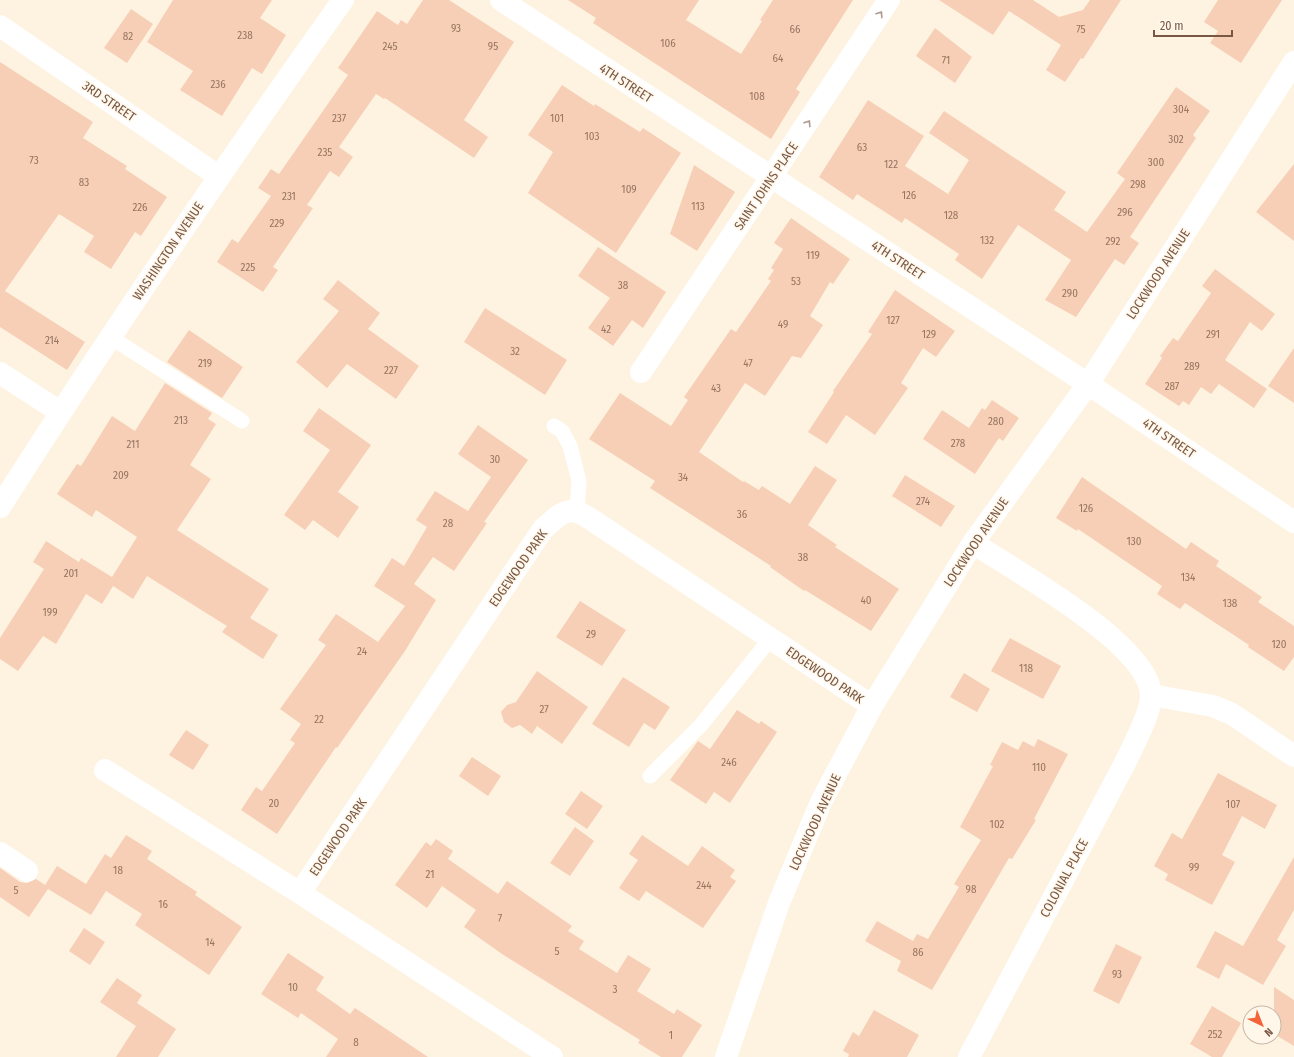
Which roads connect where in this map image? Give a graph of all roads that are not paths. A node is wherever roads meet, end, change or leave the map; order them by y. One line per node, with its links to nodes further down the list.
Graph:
1 (344, 0): 6 (street, WASHINGTON AVENUE)
2 (501, 0): 7 (street, 4TH STREET)
3 (889, 0): 7 (street, SAINT JOHNS PLACE, one-way to 3)
4 (0, 26): 6 (street, 3RD STREET)
5 (1294, 62): 11 (street, LOCKWOOD AVENUE)
6 (218, 176): 8 (street, WASHINGTON AVENUE)
7 (772, 178): 9 (street, SAINT JOHNS PLACE); 11 (street, 4TH STREET)
8 (110, 337): 12 (street, WASHINGTON AVENUE); 13 (lane)
9 (641, 372)
10 (0, 373): 12 (street)
11 (1088, 384): 17 (street, 4TH STREET); 18 (street, LOCKWOOD AVENUE)
12 (60, 412): 15 (street, WASHINGTON AVENUE)
13 (242, 421)
14 (554, 426): 16 (lane)
15 (0, 507)
16 (577, 510): 19 (street, EDGEWOOD PARK); 27 (street, EDGEWOOD PARK)
17 (1294, 522)
18 (973, 543): 20 (street); 21 (street, LOCKWOOD AVENUE)
19 (771, 638): 21 (street, EDGEWOOD PARK); 24 (lane)
20 (1151, 695): 22 (street); 30 (street, COLONIAL PLACE)
21 (872, 706): 29 (street, LOCKWOOD AVENUE)
22 (1294, 756)
23 (105, 770): 27 (street)
24 (650, 776)
25 (0, 853): 26 (street)
26 (27, 871)
27 (300, 893): 28 (street)
28 (552, 1057)
29 (726, 1057)
30 (969, 1057)

